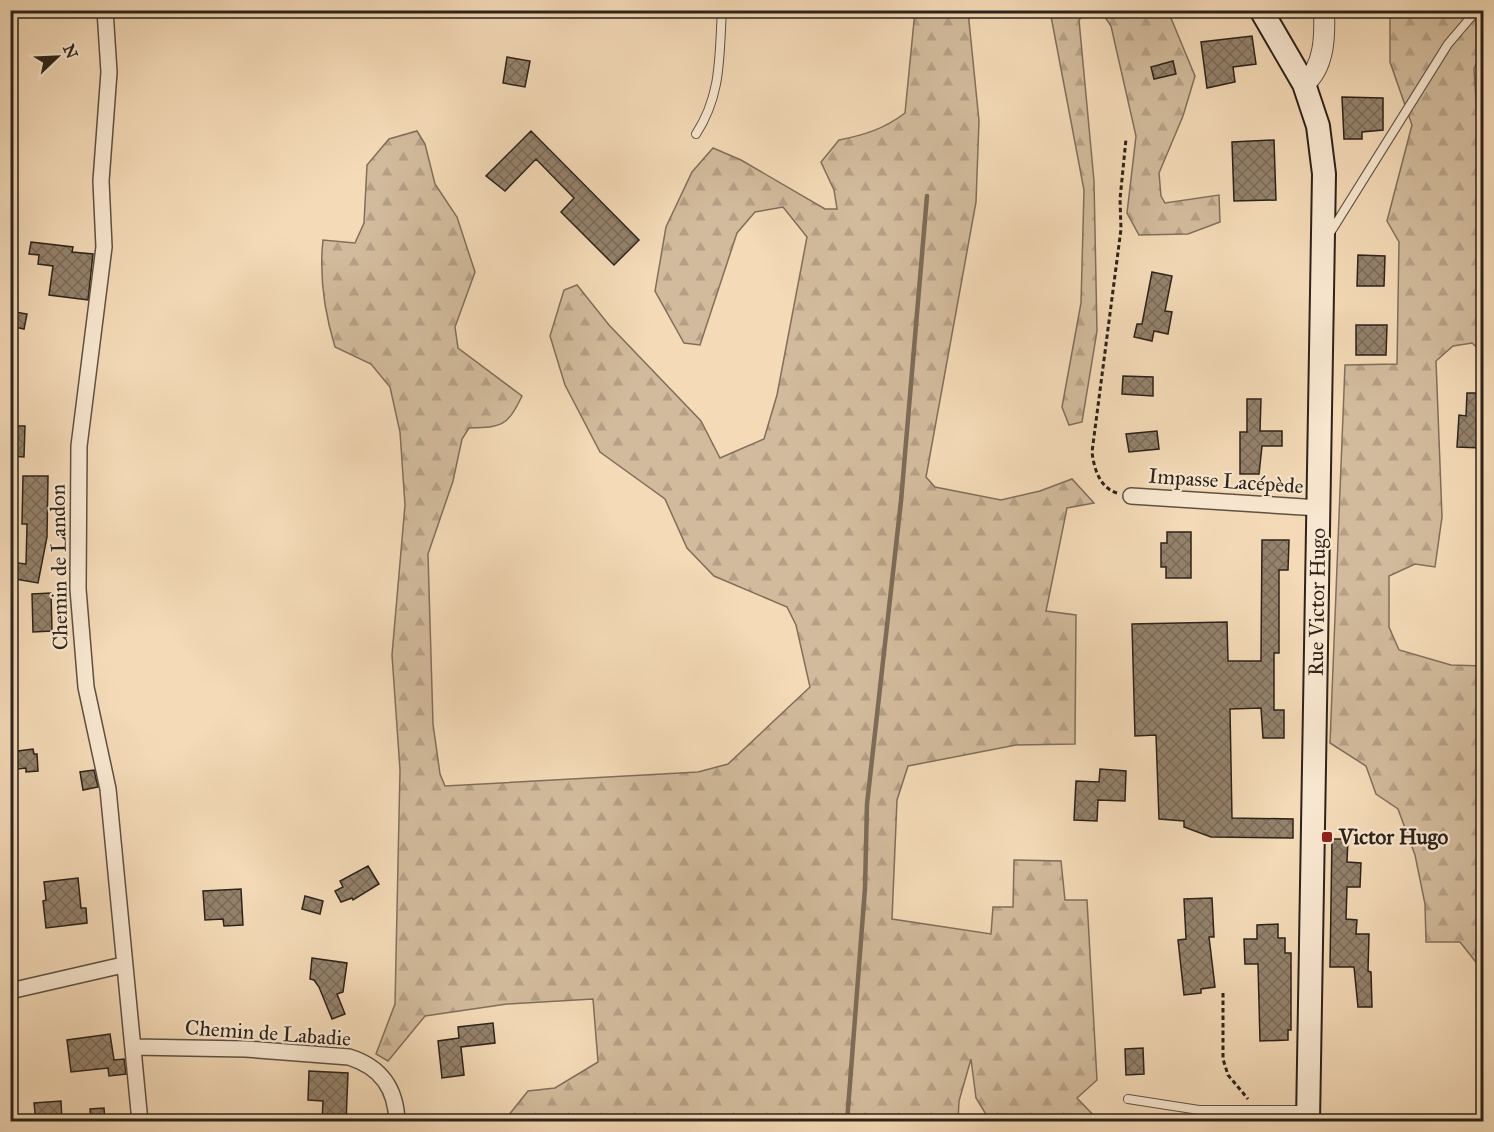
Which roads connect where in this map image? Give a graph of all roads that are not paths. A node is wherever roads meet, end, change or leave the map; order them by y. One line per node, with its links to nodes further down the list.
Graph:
1 (105, 10): 11 (street, Chemin de Landon)
2 (722, 10): 7 (lane)
3 (1261, 10): 6 (main road, Rue Victor Hugo)
4 (1324, 10): 6 (street)
5 (1477, 10): 8 (lane)
6 (1304, 84): 8 (main road, Rue Victor Hugo)
7 (696, 134)
8 (1323, 245): 10 (main road, Rue Victor Hugo)
9 (1131, 496): 10 (street, Impasse Lacépède)
10 (1319, 508): 15 (main road, Rue Victor Hugo)
11 (123, 965): 12 (street); 13 (street, Chemin de Landon)
12 (10, 991)
13 (133, 1047): 16 (street, Chemin de Landon); 17 (street, Chemin de Labadie)
14 (1128, 1099): 15 (lane)
15 (1308, 1116)
16 (140, 1122)
17 (397, 1122)

